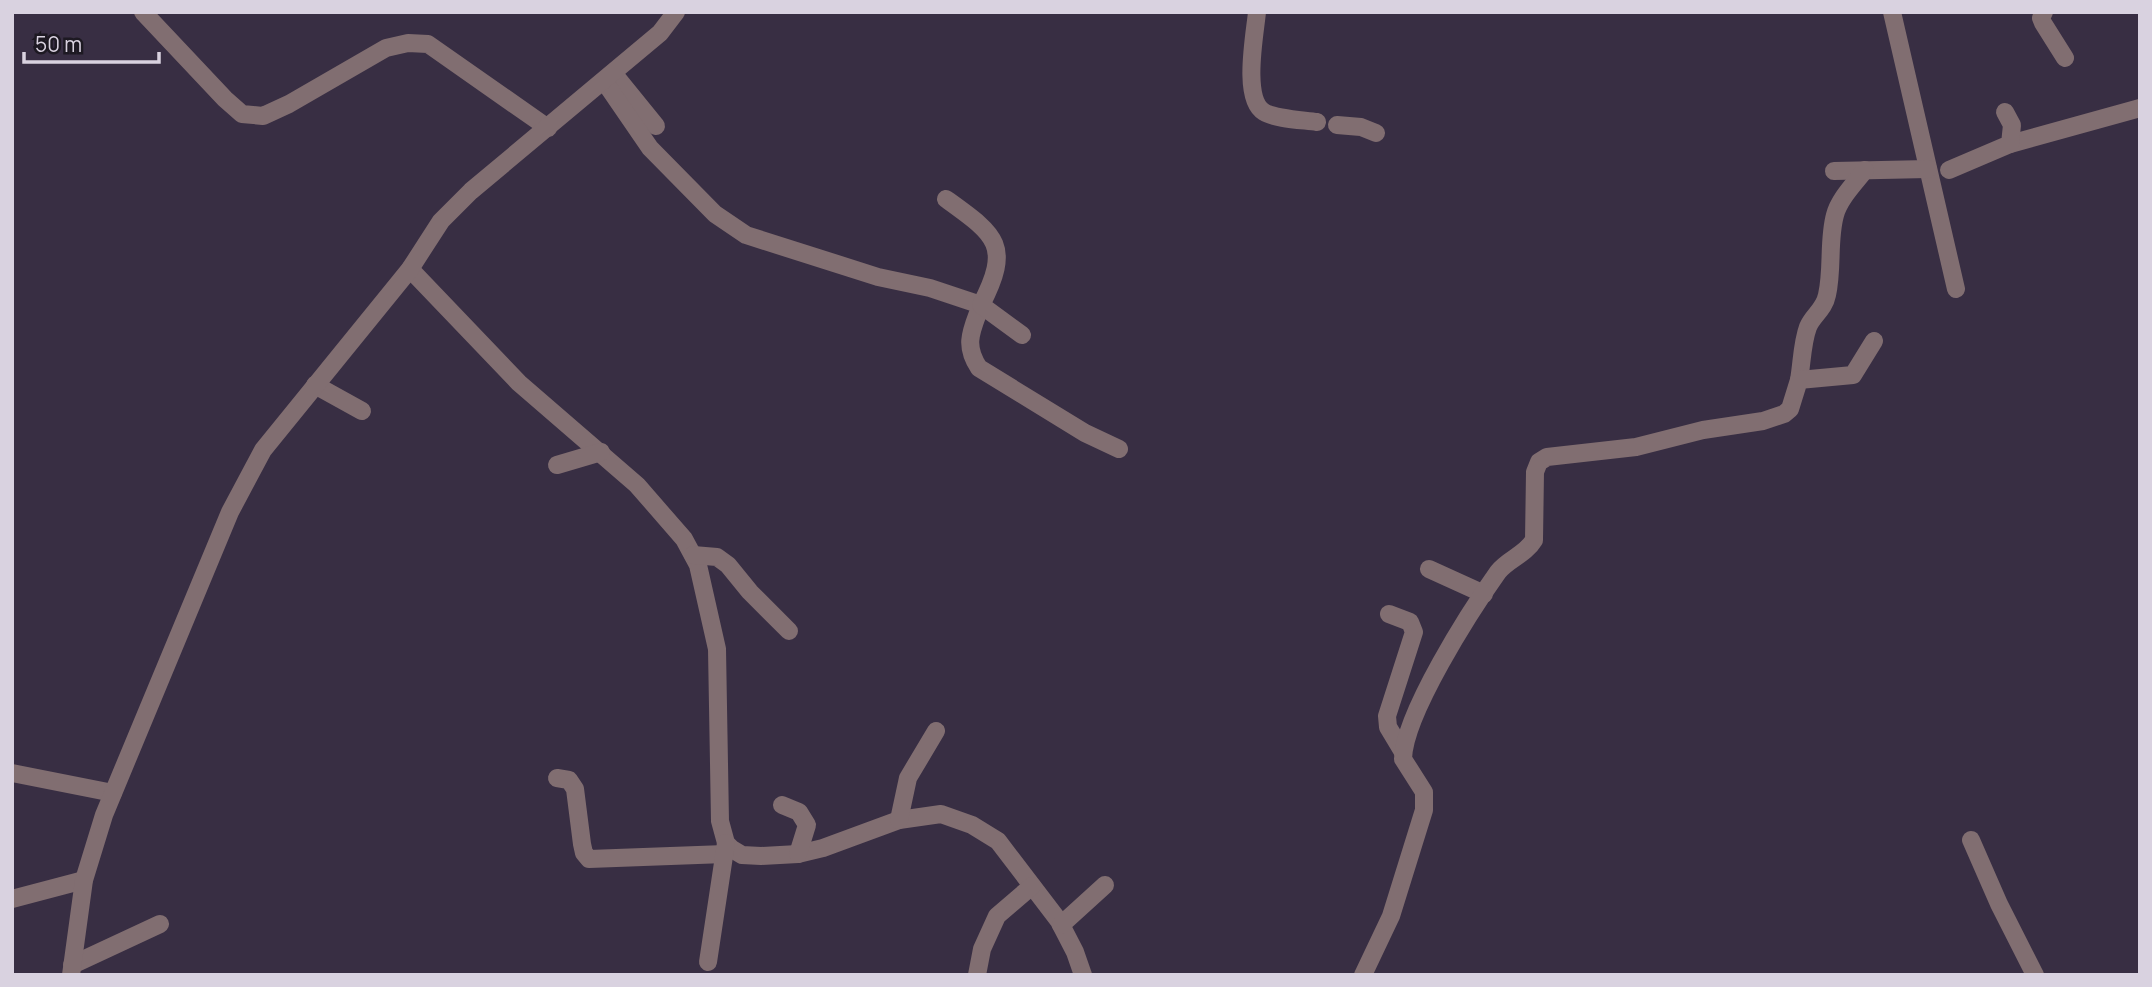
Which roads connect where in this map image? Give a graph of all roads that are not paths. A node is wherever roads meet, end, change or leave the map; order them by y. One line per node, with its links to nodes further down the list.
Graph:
1 (143, 12): 13 (street)
2 (676, 12): 7 (street)
3 (1257, 12): 10 (street)
4 (1892, 12): 18 (street)
5 (2044, 12): 6 (street)
6 (2065, 58)
7 (608, 77): 12 (street); 13 (street); 22 (street)
8 (2140, 108): 15 (street)
9 (2005, 112): 15 (street)
10 (1317, 122)
11 (1337, 125): 14 (street)
12 (656, 126)
13 (548, 128): 20 (street)
14 (1376, 132)
15 (2010, 144): 18 (street)
16 (1865, 170): 17 (street); 18 (street); 25 (street)
17 (1834, 171)
18 (1937, 173): 21 (street)
19 (946, 199): 22 (street)
20 (410, 268): 26 (street); 29 (street)
21 (1955, 289)
22 (981, 305): 23 (street); 28 (street)
23 (1022, 335)
24 (1874, 341): 25 (street)
25 (1799, 380): 33 (street)
26 (316, 385): 27 (street); 40 (street)
27 (362, 411)
28 (1119, 449)
29 (601, 452): 30 (street); 31 (street)
30 (557, 466)
31 (693, 555): 35 (street); 44 (street)
32 (1429, 569): 33 (street)
33 (1484, 594): 37 (street)
34 (1389, 614): 37 (street)
35 (789, 631)
36 (936, 731): 42 (street)
37 (1403, 752): 56 (street)
38 (12, 773): 40 (street)
39 (557, 778): 44 (street)
40 (113, 793): 46 (street)
41 (782, 804): 45 (street)
42 (899, 820): 45 (street); 48 (street)
43 (1971, 840): 57 (street)
44 (725, 848): 45 (street); 52 (street)
45 (798, 854)
46 (84, 880): 49 (street); 53 (street)
47 (1105, 885): 51 (street)
48 (1032, 886): 51 (street); 54 (street)
49 (12, 899)
50 (160, 924): 53 (street)
51 (1061, 925): 55 (street)
52 (708, 962)
53 (71, 970)
54 (977, 975)
55 (1083, 975)
56 (1363, 975)
57 (2035, 975)

